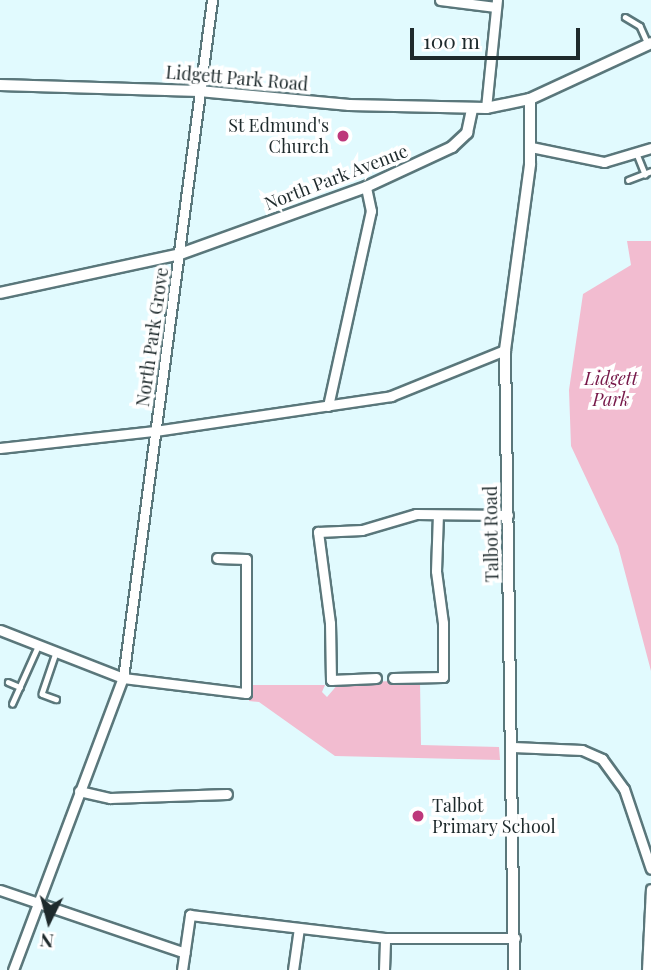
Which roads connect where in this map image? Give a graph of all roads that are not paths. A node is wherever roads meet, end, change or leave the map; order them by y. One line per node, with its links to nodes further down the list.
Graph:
1 (212, 0): 7 (street, North Park Grove)
2 (440, 0): 3 (street)
3 (496, 4): 10 (street)
4 (625, 18): 5 (lane)
5 (650, 44): 8 (street)
6 (0, 85): 7 (street, Lidgett Park Road)
7 (199, 90): 9 (street, Lidgett Park Road); 17 (street, North Park Grove)
8 (530, 99): 10 (street); 11 (street, Talbot Road)
9 (472, 108): 10 (street); 16 (street, North Park Avenue)
10 (486, 108)
11 (531, 147): 13 (street); 19 (street, Talbot Road)
12 (651, 149): 13 (street)
13 (637, 154): 14 (lane)
14 (648, 172): 15 (lane)
15 (628, 180)
16 (366, 187): 17 (street, North Park Avenue); 20 (street)
17 (180, 254): 18 (street, North Park Avenue); 21 (street, North Park Grove)
18 (0, 293)
19 (505, 350): 20 (street); 24 (street, Talbot Road)
20 (328, 406): 21 (street)
21 (155, 431): 22 (street); 29 (street, North Park Grove)
22 (0, 448)
23 (438, 515): 24 (street); 30 (street); 31 (street)
24 (508, 515): 36 (street, Talbot Road)
25 (217, 558): 29 (street)
26 (0, 630): 27 (street)
27 (38, 645): 28 (street); 33 (lane)
28 (56, 652): 29 (street); 34 (lane)
29 (123, 678): 37 (street, North Park Grove)
30 (376, 678)
31 (393, 678)
32 (8, 682): 33 (lane)
33 (20, 687): 35 (lane)
34 (56, 699)
35 (12, 704)
36 (513, 747): 39 (street); 45 (street, Talbot Road)
37 (79, 791): 38 (street); 42 (street, North Park Grove)
38 (227, 794)
39 (651, 869)
40 (651, 889): 52 (street)
41 (0, 890): 42 (street)
42 (38, 905): 46 (street); 47 (street, North Park Grove)
43 (299, 928): 44 (street); 46 (street); 49 (street)
44 (385, 938): 45 (street); 50 (street)
45 (515, 938): 51 (street, Talbot Road)
46 (185, 953): 48 (street)
47 (13, 970)
48 (182, 970)
49 (293, 970)
50 (384, 970)
51 (514, 970)
52 (647, 970)

